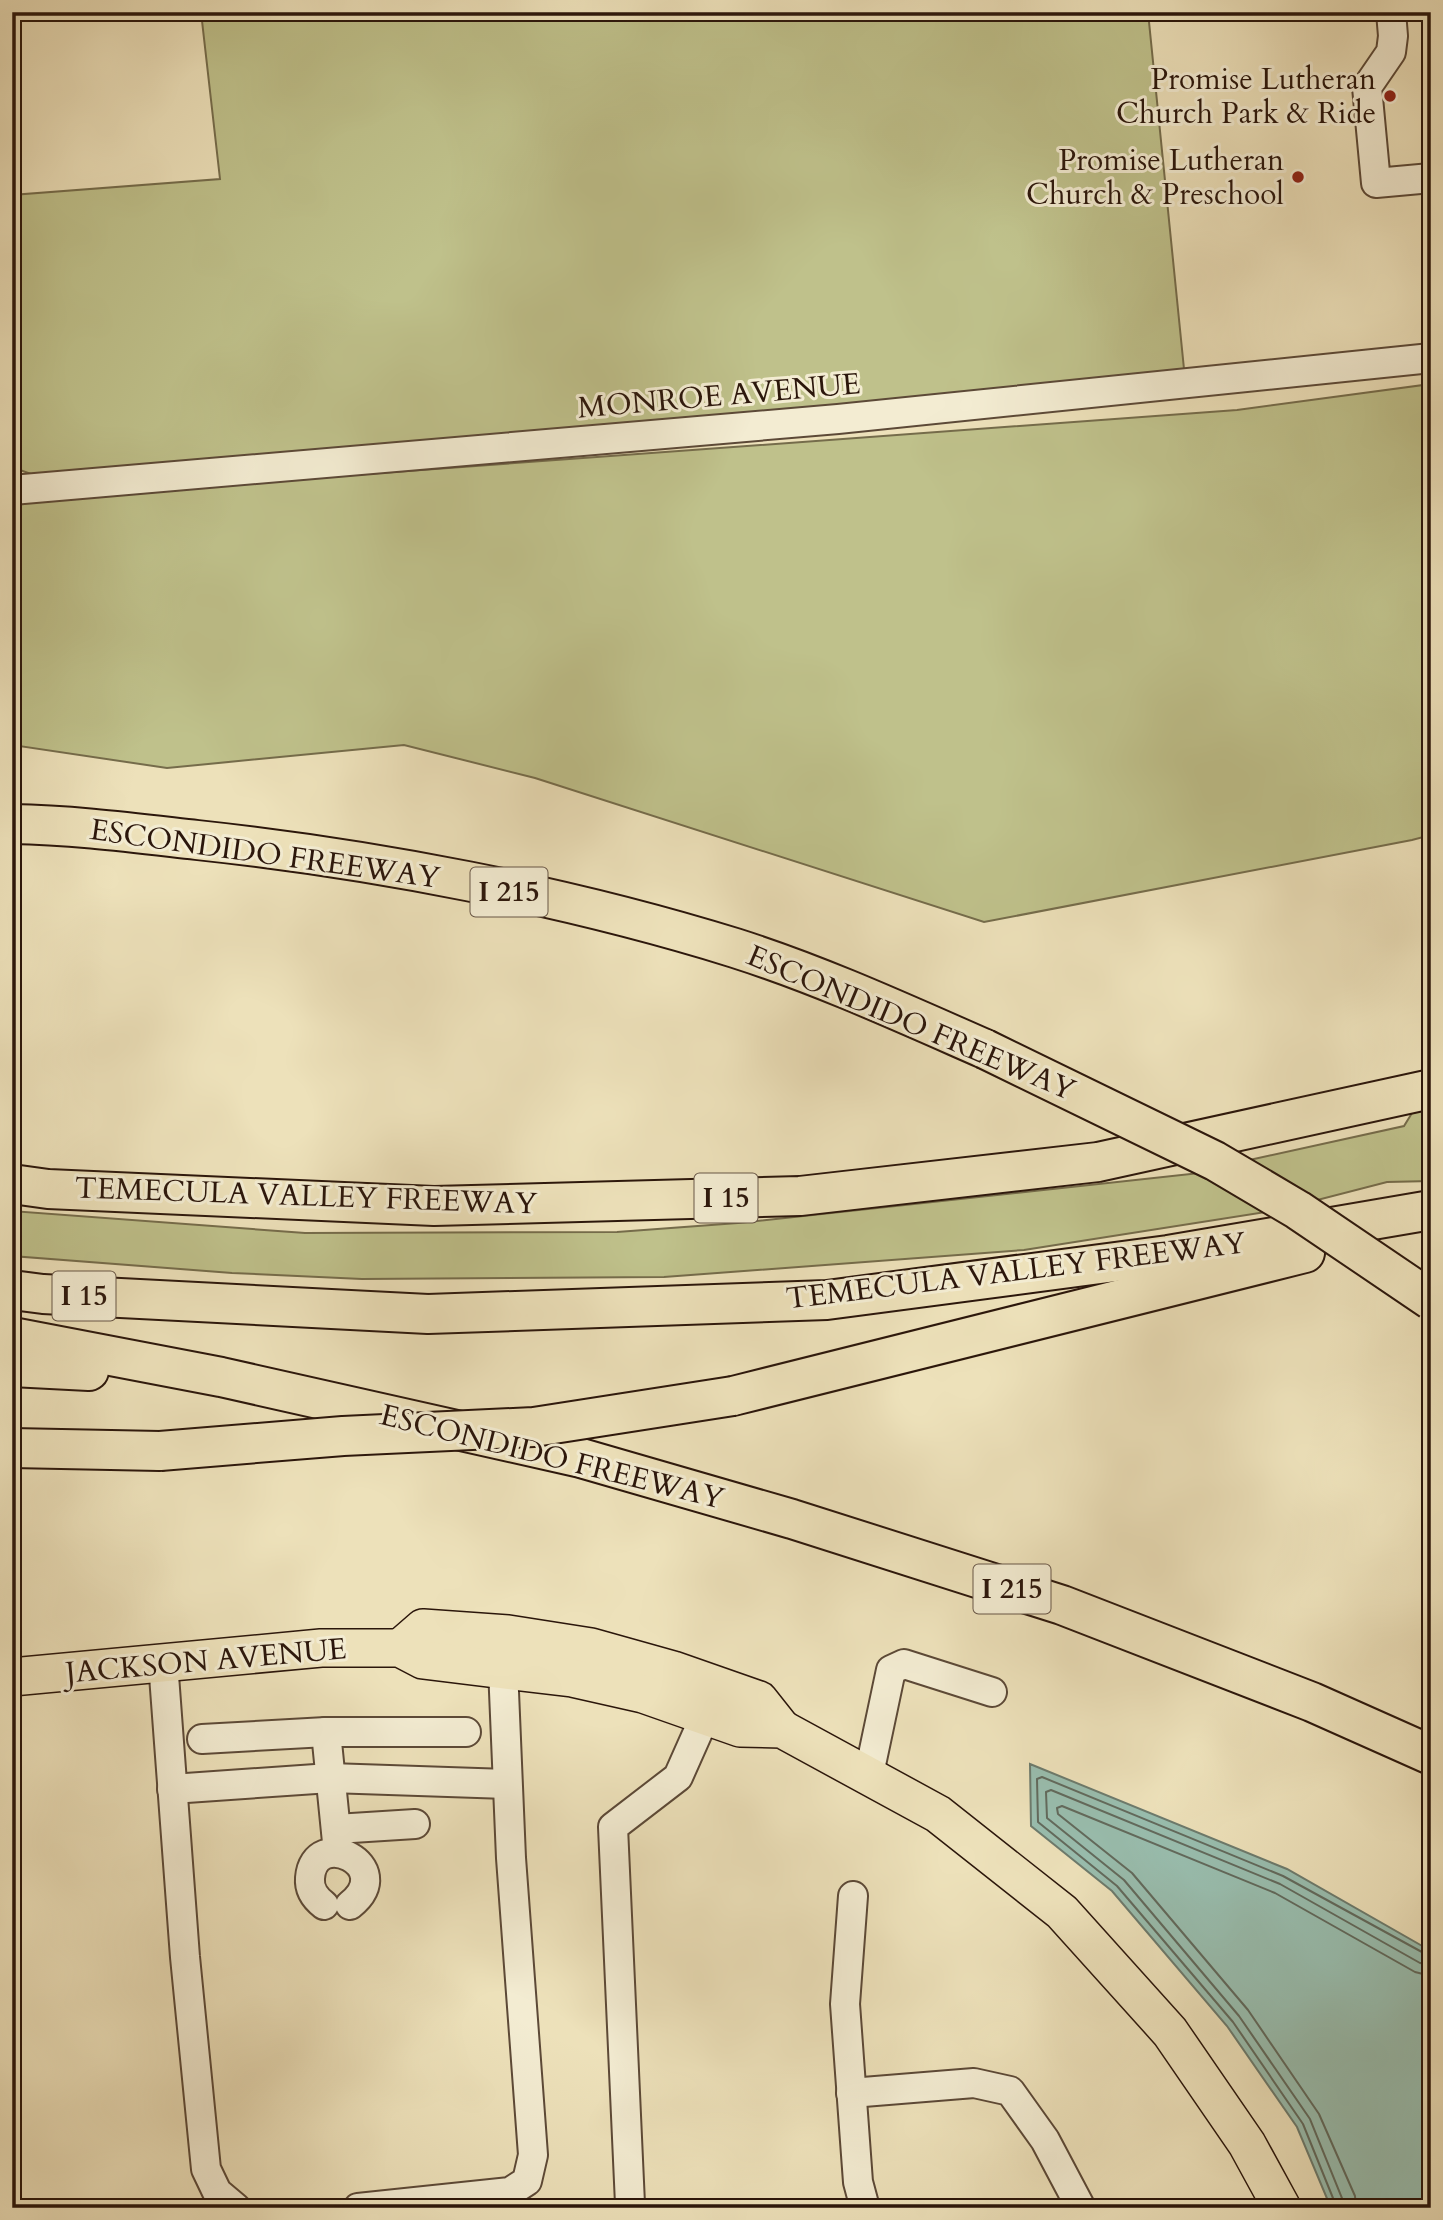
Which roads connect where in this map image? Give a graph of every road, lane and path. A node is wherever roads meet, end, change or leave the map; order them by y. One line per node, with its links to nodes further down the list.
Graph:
1 (1391, 12): 2 (street)
2 (1431, 178)
3 (1431, 358): 4 (street, MONROE AVENUE)
4 (12, 490)
5 (12, 824): 11 (highway, ESCONDIDO FREEWAY / I 215, bridge)
6 (1431, 1089): 7 (highway, TEMECULA VALLEY FREEWAY / I 15)
7 (12, 1184)
8 (1431, 1210): 10 (highway, TEMECULA VALLEY FREEWAY / I 15)
9 (1431, 1218): 15 (highway, bridge)
10 (12, 1290)
11 (1431, 1300)
12 (12, 1337): 14 (highway)
13 (12, 1367): 14 (highway)
14 (221, 1377): 25 (highway, ESCONDIDO FREEWAY / I 215)
15 (12, 1448)
16 (400, 1648): 17 (main road, JACKSON AVENUE); 18 (main road, JACKSON AVENUE); 21 (main road)
17 (163, 1662): 19 (main road, JACKSON AVENUE); 29 (street)
18 (502, 1668): 21 (main road); 28 (street)
19 (12, 1677)
20 (992, 1692): 26 (street)
21 (708, 1699): 26 (main road); 34 (street)
22 (326, 1732): 23 (street); 24 (street); 27 (street)
23 (466, 1732)
24 (202, 1739)
25 (1431, 1755)
26 (869, 1774): 39 (main road)
27 (330, 1778): 28 (street); 29 (street); 31 (street)
28 (507, 1784): 36 (street)
29 (172, 1789): 35 (street)
30 (415, 1824): 31 (street)
31 (337, 1841): 31 (street)
32 (853, 1896): 33 (street)
33 (851, 2093): 37 (street); 38 (street)
34 (630, 2204)
35 (236, 2208)
36 (358, 2208)
37 (865, 2208)
38 (1081, 2208)
39 (1282, 2208)

